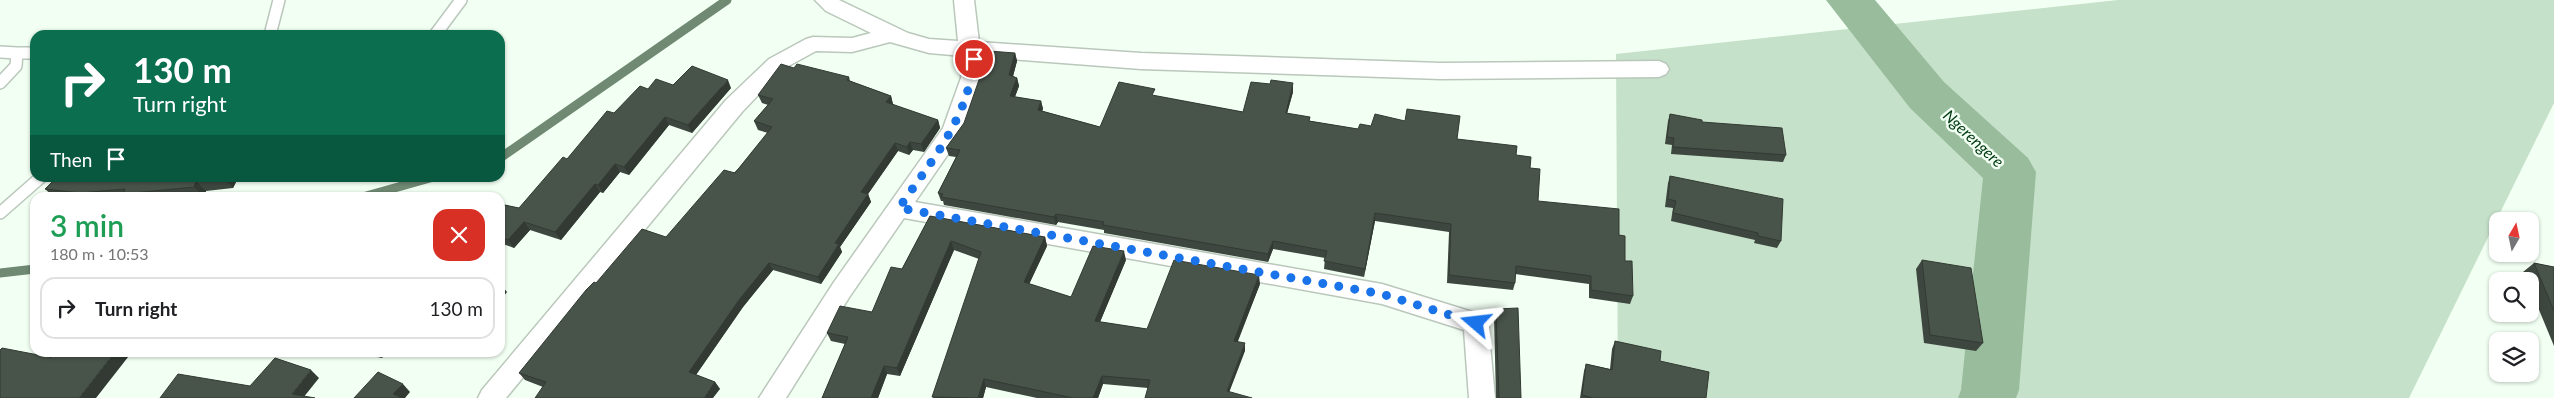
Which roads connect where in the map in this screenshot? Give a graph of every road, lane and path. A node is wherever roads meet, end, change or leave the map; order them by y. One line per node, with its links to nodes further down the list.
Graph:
1 (279, 0): 5 (lane)
2 (461, 0): 6 (lane)
3 (825, 0): 7 (street)
4 (964, 0): 8 (street)
5 (271, 30)
6 (439, 30)
7 (893, 34): 8 (street); 17 (street)
8 (969, 47): 12 (street); 15 (street)
9 (0, 52): 11 (lane)
10 (30, 52): 11 (lane)
11 (17, 53): 13 (lane)
12 (1659, 69)
13 (0, 83)
14 (35, 182): 16 (lane)
15 (899, 208): 18 (street); 19 (street)
16 (0, 213)
17 (491, 398)
18 (772, 398)
19 (1482, 398)

